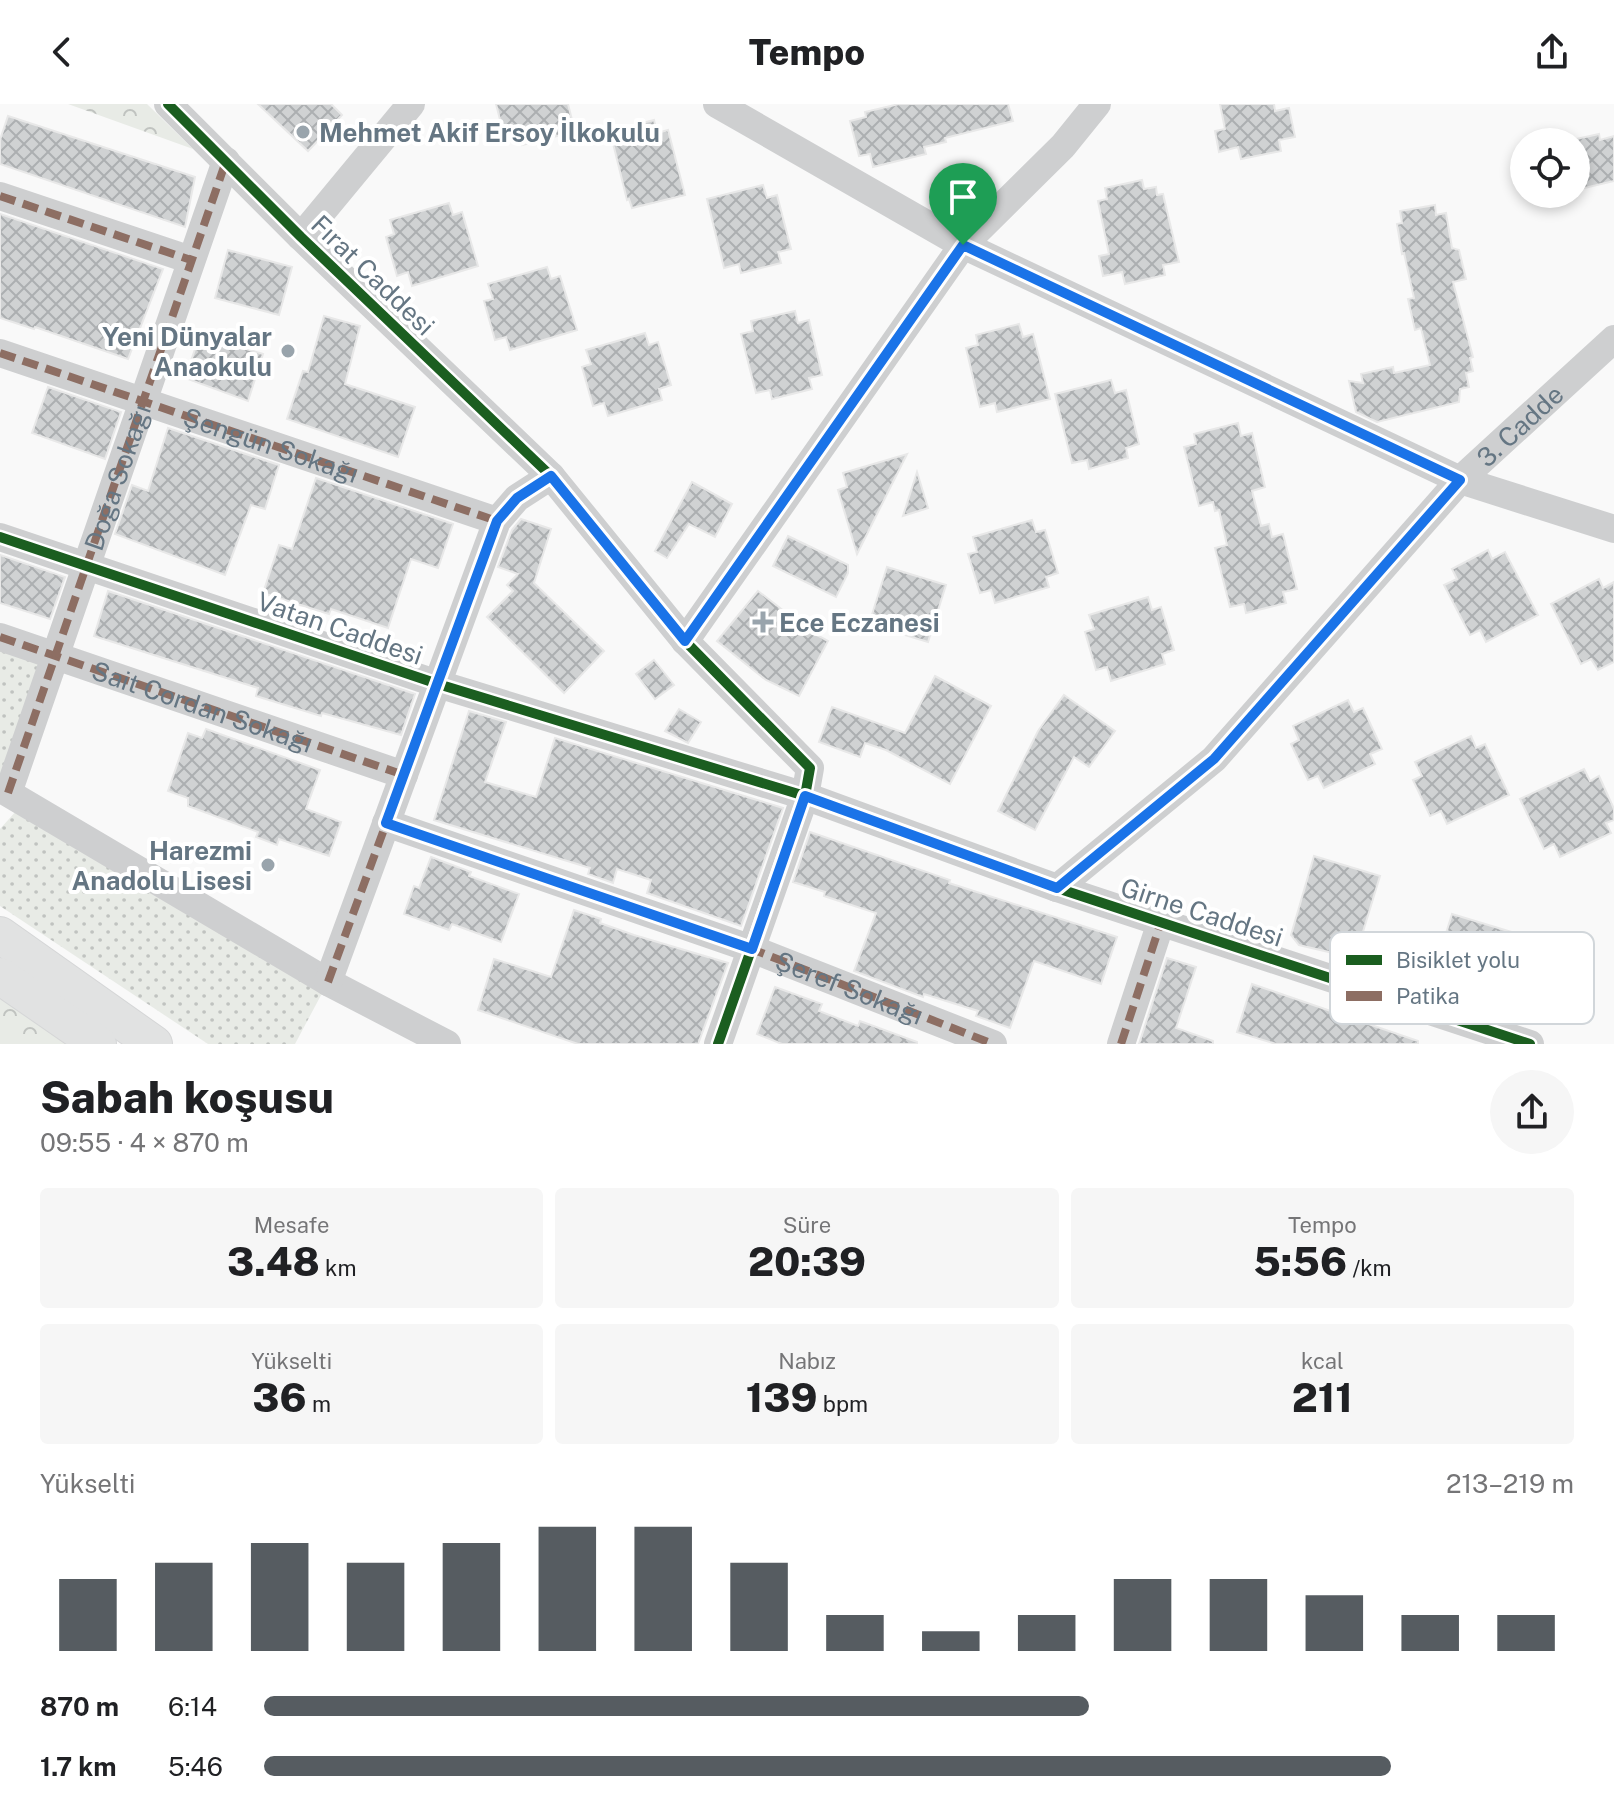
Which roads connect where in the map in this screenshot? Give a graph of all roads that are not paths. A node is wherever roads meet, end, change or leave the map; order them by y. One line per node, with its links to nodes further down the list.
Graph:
1 (168, 104): 5 (street, Fırat Caddesi)
2 (411, 104): 7 (street)
3 (717, 104): 8 (street)
4 (1097, 104): 8 (street)
5 (226, 161): 7 (street, Fırat Caddesi); 9 (street, Doğa Sokağı)
6 (0, 196): 9 (street)
7 (301, 237): 13 (street, Fırat Caddesi)
8 (963, 245): 14 (street); 20 (street)
9 (191, 260): 12 (street, Doğa Sokağı)
10 (1614, 339): 14 (street, 3. Cadde)
11 (0, 353): 12 (street, Şengün Sokağı)
12 (143, 401): 15 (street, Şengün Sokağı); 18 (street, Doğa Sokağı)
13 (551, 476): 15 (street); 20 (street)
14 (1460, 480): 16 (street); 26 (street, 3. Cadde)
15 (497, 521): 22 (street)
16 (1614, 529)
17 (0, 537): 18 (street, Vatan Caddesi)
18 (86, 566): 21 (street, Doğa Sokağı); 22 (street, Vatan Caddesi)
19 (0, 637): 21 (street, Sait Cordan Sokağı)
20 (685, 641): 24 (street)
21 (55, 657): 23 (street, Sait Cordan Sokağı); 32 (street, Doğa Sokağı)
22 (438, 684): 23 (street); 24 (street, Vatan Caddesi)
23 (404, 775): 25 (street)
24 (805, 796): 26 (street, Girne Caddesi); 29 (street)
25 (386, 823): 29 (street, Şeref Sokağı); 32 (street)
26 (1057, 888): 27 (street, Girne Caddesi)
27 (1161, 922): 31 (street, Girne Caddesi); 40 (street)
28 (0, 935): 36 (main road)
29 (752, 949): 38 (street); 39 (street, Şeref Sokağı)
30 (0, 976): 35 (main road)
31 (1330, 979)
32 (328, 982): 37 (street)
33 (1463, 1024): 34 (street, Girne Caddesi)
34 (1513, 1041)
35 (98, 1044)
36 (154, 1044)
37 (447, 1044)
38 (718, 1044)
39 (993, 1044)
40 (1121, 1044)

